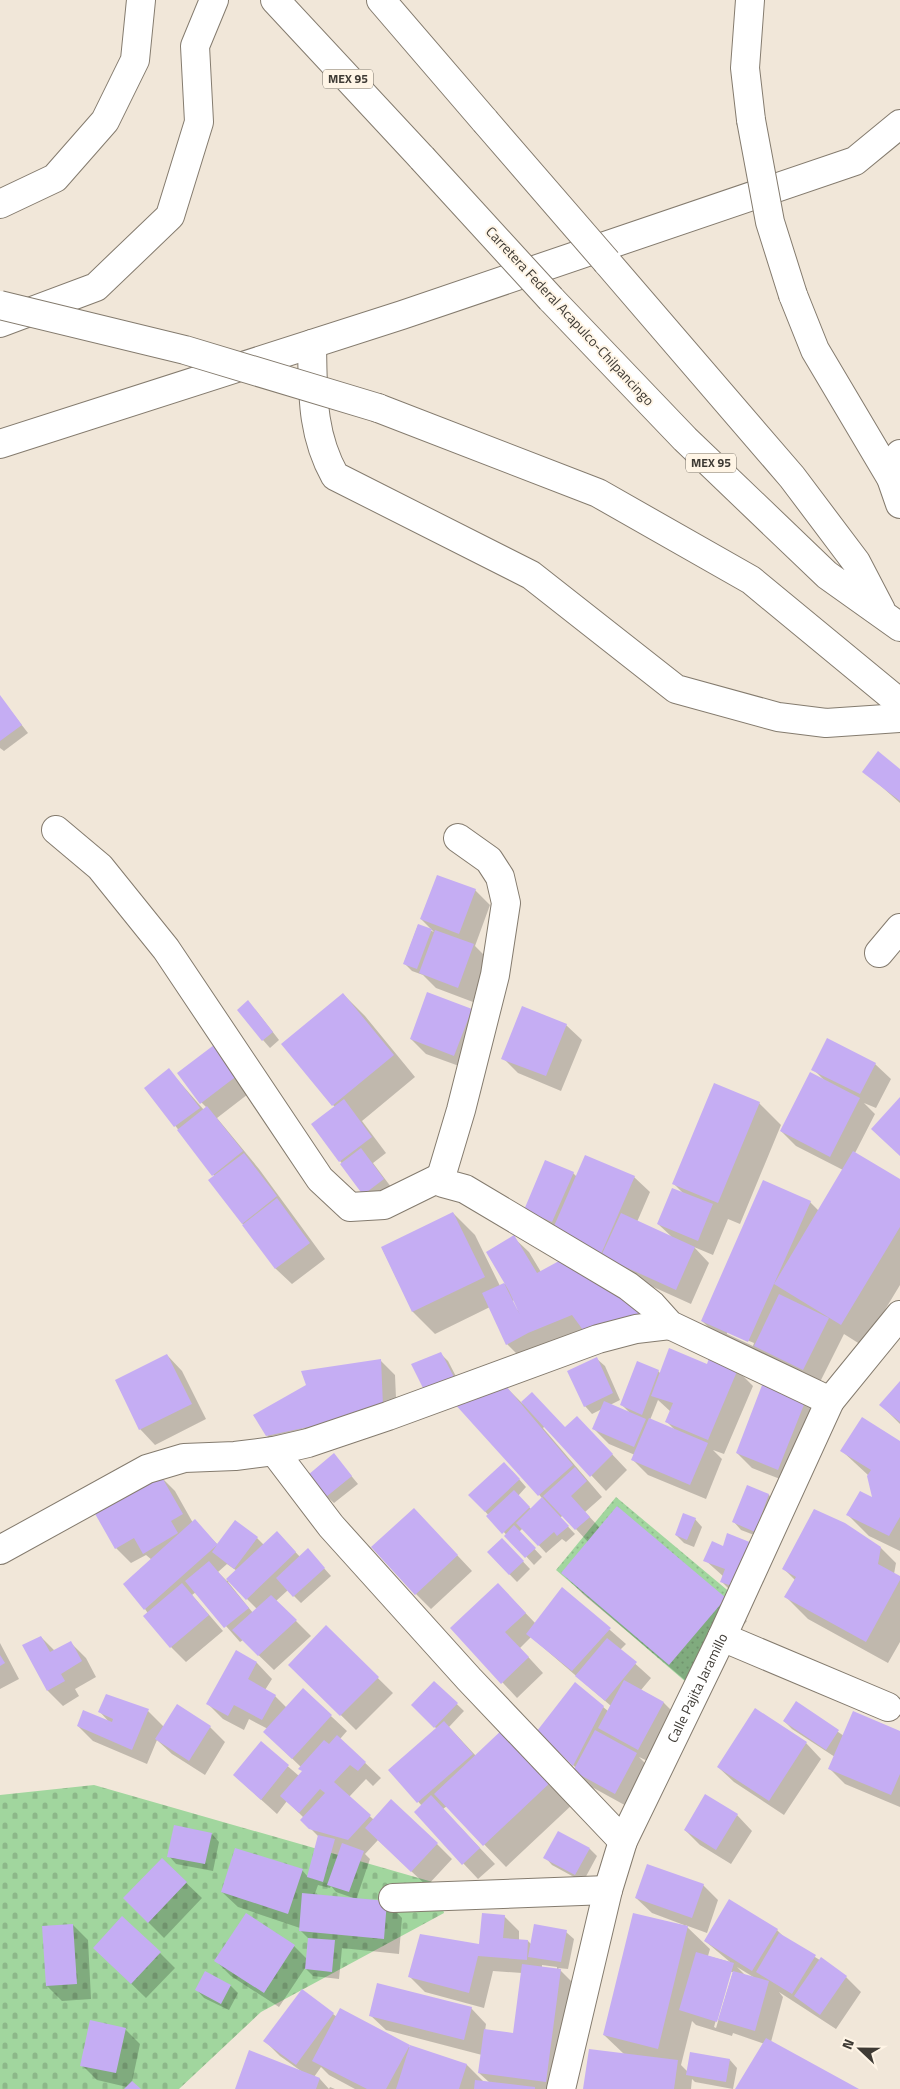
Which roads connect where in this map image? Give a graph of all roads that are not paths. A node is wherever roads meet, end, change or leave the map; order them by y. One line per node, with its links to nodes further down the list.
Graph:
1 (141, 0): 7 (main road)
2 (214, 0): 9 (main road)
3 (275, 0): 14 (main road, Carretera Federal Acapulco-Chilpancingo / MEX 95, bridge)
4 (381, 0): 14 (main road, Carretera Federal Acapulco-Chilpancingo / MEX 95, bridge)
5 (750, 0): 12 (main road, bridge)
6 (900, 124): 10 (main road)
7 (0, 204)
8 (0, 305): 15 (main road, bridge)
9 (0, 323)
10 (312, 344): 11 (main road); 16 (main road)
11 (0, 444)
12 (896, 466): 13 (main road)
13 (900, 504)
14 (892, 620)
15 (900, 703)
16 (900, 718)
17 (56, 830): 21 (main road)
18 (458, 838): 21 (main road)
19 (900, 928): 20 (main road)
20 (879, 953)
21 (441, 1177): 23 (main road)
22 (900, 1316): 24 (main road, Calle Pajita Jaramillo)
23 (670, 1325): 24 (main road); 25 (main road)
24 (830, 1401): 27 (main road, Calle Pajita Jaramillo)
25 (274, 1451): 26 (main road); 29 (main road)
26 (0, 1550)
27 (722, 1636): 28 (main road); 29 (main road, Calle Pajita Jaramillo)
28 (888, 1707)
29 (623, 1841): 30 (main road, Calle Pajita Jaramillo)
30 (608, 1890): 31 (main road); 32 (main road, Calle Pajita Jaramillo)
31 (393, 1898)
32 (561, 2089)

